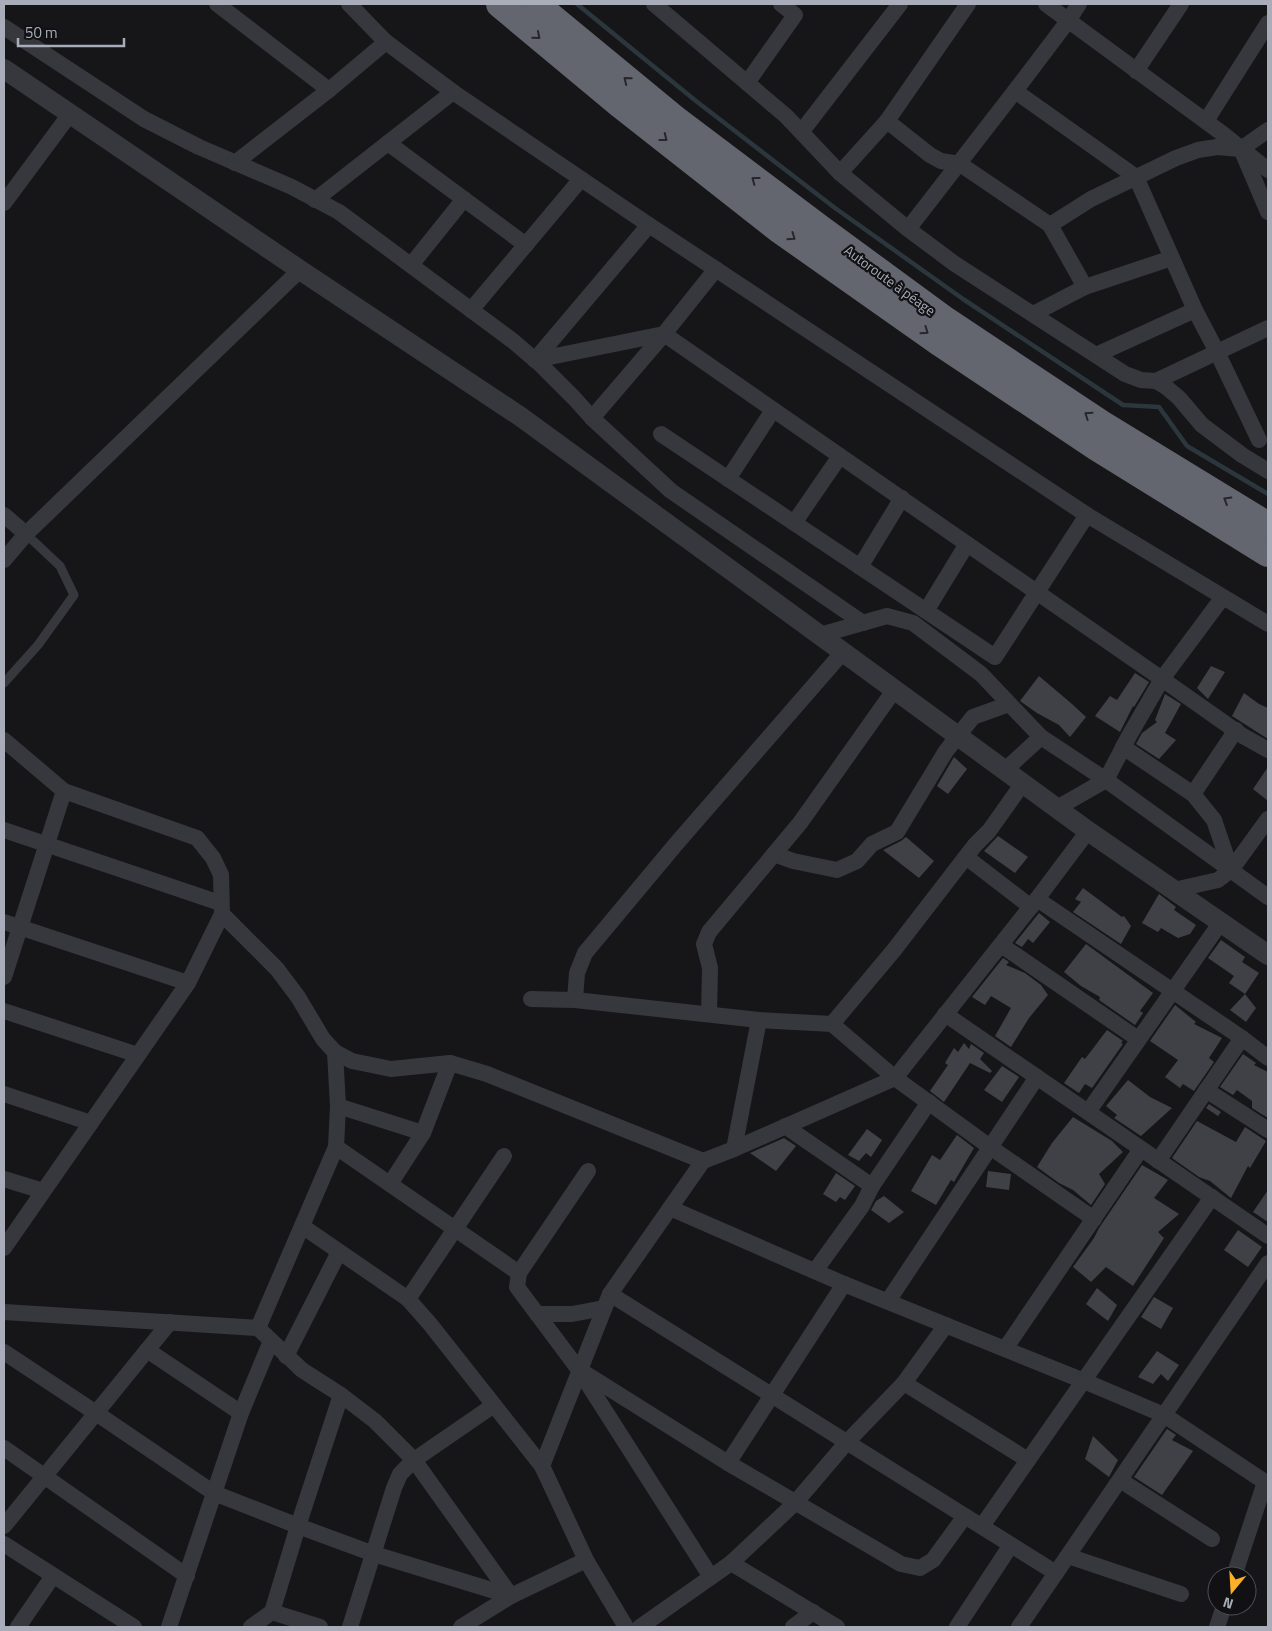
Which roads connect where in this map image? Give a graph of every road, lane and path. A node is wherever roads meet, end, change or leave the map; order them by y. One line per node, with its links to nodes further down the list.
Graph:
1 (217, 4): 20 (street)
2 (349, 4): 16 (street)
3 (500, 4): 73 (highway, one-way to 73)
4 (535, 4): 70 (highway, Autoroute à péage, one-way to 4)
5 (654, 4): 19 (street)
6 (781, 4): 12 (street)
7 (900, 4): 27 (street)
8 (968, 4): 25 (street)
9 (1046, 4): 13 (street)
10 (1079, 4): 13 (street)
11 (1180, 4): 18 (street)
12 (799, 9): 19 (street)
13 (1068, 21): 18 (street); 21 (street)
14 (1268, 23): 24 (street)
15 (4, 27): 30 (street)
16 (386, 42): 20 (street); 22 (street)
17 (4, 69): 23 (street)
18 (1136, 71): 24 (street)
19 (747, 83): 27 (street)
20 (329, 90): 30 (street)
21 (1015, 91): 31 (street); 34 (street)
22 (454, 92): 28 (street); 35 (street)
23 (70, 114): 38 (street); 47 (street)
24 (1206, 121): 29 (street)
25 (887, 122): 31 (street); 33 (street)
26 (1268, 130): 29 (street)
27 (802, 132): 33 (street)
28 (388, 143): 36 (street); 37 (street)
29 (1241, 149): 32 (street); 34 (street); 39 (street)
30 (235, 163): 37 (street)
31 (960, 164): 41 (street); 42 (street)
32 (1268, 170)
33 (840, 173): 42 (street)
34 (1136, 177): 41 (street); 44 (street)
35 (581, 179): 40 (street); 43 (street)
36 (464, 199): 43 (street); 45 (street)
37 (315, 200): 45 (street)
38 (4, 203)
39 (1268, 212)
40 (649, 225): 46 (street); 56 (street)
41 (1050, 225): 48 (street)
42 (908, 229): 51 (street)
43 (526, 245): 49 (street)
44 (1172, 258): 48 (street); 50 (street)
45 (411, 265): 49 (street)
46 (716, 269): 53 (street); 68 (street)
47 (300, 270): 71 (street); 81 (street)
48 (1084, 287): 51 (street)
49 (471, 310): 56 (street)
50 (1195, 310): 54 (street); 55 (street)
51 (1033, 314): 55 (street)
52 (1268, 328): 54 (street)
53 (664, 334): 56 (street); 58 (street); 59 (street)
54 (1217, 352): 57 (street); 61 (street)
55 (1096, 355): 57 (street)
56 (535, 360): 59 (street)
57 (1156, 381): 62 (street)
58 (773, 410): 63 (street); 65 (street)
59 (592, 418): 79 (street)
60 (661, 434): 65 (street)
61 (1264, 438): 62 (street)
62 (1242, 455): 64 (street)
63 (840, 456): 66 (street); 69 (street)
64 (1268, 470)
65 (728, 478): 69 (street)
66 (902, 498): 72 (street); 75 (street)
67 (4, 515): 71 (street)
68 (1086, 515): 76 (street); 77 (street)
69 (794, 523): 75 (street)
70 (1268, 526)
71 (26, 534): 74 (street); 84 (lane)
72 (967, 544): 76 (street); 78 (street)
73 (1268, 553)
74 (4, 560)
75 (860, 567): 78 (street)
76 (1037, 592): 78 (street); 83 (street)
77 (1223, 597): 80 (street); 83 (street)
78 (926, 611)
79 (863, 623): 81 (street); 86 (street)
80 (1268, 624)
81 (820, 635): 82 (street)
82 (843, 652): 85 (street); 119 (street)
83 (1162, 679): 87 (street); 91 (street)
84 (4, 683)
85 (895, 689): 88 (street); 103 (street)
86 (1009, 704): 88 (street); 89 (street)
87 (1236, 730): 92 (street); 97 (street)
88 (958, 736): 93 (street); 103 (street)
89 (1041, 737): 93 (street); 94 (street)
90 (4, 740): 96 (street)
91 (1123, 747): 94 (street); 97 (street)
92 (1268, 750)
93 (1005, 770): 95 (street)
94 (1106, 780): 98 (street); 105 (street)
95 (1024, 783): 98 (street); 104 (street)
96 (64, 791): 102 (street); 109 (street)
97 (1192, 794): 105 (street)
98 (1057, 808): 101 (street)
99 (1268, 819): 105 (street)
100 (4, 830): 102 (street)
101 (1088, 831): 106 (street); 108 (street)
102 (46, 844): 109 (street); 112 (street)
103 (774, 854): 121 (street)
104 (966, 857): 108 (street); 124 (street)
105 (1231, 870): 106 (street); 107 (street)
106 (1174, 890): 111 (street)
107 (1268, 897)
108 (1034, 903): 113 (street); 117 (street)
109 (221, 909): 116 (street); 127 (street)
110 (4, 922): 112 (street)
111 (1221, 922): 114 (street); 117 (street)
112 (20, 928): 115 (street); 116 (street)
113 (1000, 945): 122 (street); 126 (street)
114 (1265, 947)
115 (4, 977)
116 (188, 983): 128 (street)
117 (1172, 991): 125 (street); 126 (street)
118 (531, 999): 119 (street)
119 (574, 1000): 121 (street)
120 (4, 1011): 128 (street)
121 (709, 1014): 123 (street)
122 (945, 1014): 131 (street); 132 (street)
123 (759, 1020): 124 (street); 144 (street)
124 (832, 1024): 132 (street)
125 (1242, 1038): 129 (street); 133 (street)
126 (1138, 1039): 137 (street)
127 (335, 1052): 130 (street); 136 (street)
128 (138, 1055): 138 (street)
129 (1268, 1058)
130 (450, 1064): 141 (street); 147 (street)
131 (1037, 1077): 137 (street); 143 (street)
132 (895, 1078): 135 (street); 139 (street)
133 (1206, 1090): 140 (street); 148 (street)
134 (4, 1094): 138 (street)
135 (928, 1102): 143 (street); 152 (street)
136 (338, 1106): 141 (street); 142 (street)
137 (1088, 1112): 145 (street)
138 (91, 1123): 153 (street)
139 (785, 1126): 144 (street); 152 (street)
140 (1268, 1130)
141 (423, 1133): 151 (street)
142 (336, 1147): 151 (street); 157 (street)
143 (990, 1147): 156 (street); 168 (street)
144 (734, 1149): 147 (street)
145 (1141, 1149): 148 (street); 156 (street)
146 (504, 1156): 158 (street)
147 (702, 1161): 155 (street)
148 (1158, 1161): 154 (street)
149 (588, 1171): 164 (street)
150 (4, 1179): 153 (street)
151 (390, 1184): 158 (street)
152 (872, 1186): 163 (street)
153 (43, 1192): 160 (street)
154 (1212, 1197): 159 (street); 180 (street)
155 (670, 1208): 163 (street); 167 (street)
156 (1094, 1219): 175 (street)
157 (302, 1226): 161 (street); 173 (street)
158 (455, 1229): 164 (street); 166 (street)
159 (1268, 1236)
160 (4, 1248)
161 (340, 1252): 166 (street); 178 (street)
162 (1268, 1263): 187 (street)
163 (816, 1271): 165 (street)
164 (519, 1273): 170 (street)
165 (844, 1284): 168 (street); 183 (street)
166 (408, 1299): 184 (street)
167 (607, 1301): 170 (street); 179 (street); 183 (street)
168 (888, 1301): 172 (street)
169 (4, 1312): 171 (street)
170 (537, 1314): 179 (street)
171 (170, 1322): 173 (street); 176 (street)
172 (946, 1325): 175 (street); 181 (street)
173 (258, 1328): 174 (street)
174 (271, 1341): 178 (street); 186 (street)
175 (1005, 1349): 180 (street)
176 (147, 1350): 185 (street); 186 (street)
177 (4, 1352): 185 (street)
178 (286, 1356): 182 (street)
179 (579, 1370): 192 (street); 193 (street); 214 (street)
180 (1084, 1381): 187 (street); 191 (street)
181 (904, 1383): 188 (street); 191 (street)
182 (341, 1395): 190 (street); 201 (street)
183 (772, 1396): 188 (street); 192 (street)
184 (494, 1404): 190 (street); 193 (street)
185 (96, 1412): 194 (street); 197 (street)
186 (241, 1413): 197 (street)
187 (1164, 1415): 195 (street); 196 (street)
188 (847, 1442): 198 (street); 199 (street)
189 (4, 1448): 194 (street)
190 (414, 1460): 206 (street); 216 (street)
191 (1028, 1460): 202 (street)
192 (728, 1463): 198 (street)
193 (542, 1466): 208 (street)
194 (44, 1477): 200 (street); 213 (street)
195 (1120, 1480): 203 (street); 207 (street)
196 (1267, 1483): 210 (street)
197 (214, 1493): 201 (street); 213 (street)
198 (795, 1503): 199 (street); 209 (street)
199 (965, 1516): 202 (street)
200 (4, 1526)
201 (298, 1526): 206 (street); 217 (street)
202 (982, 1526): 205 (street)
203 (1212, 1539)
204 (4, 1544): 212 (street)
205 (1011, 1545): 211 (street); 231 (street)
206 (374, 1554): 216 (street); 225 (street)
207 (1068, 1556): 211 (street); 215 (street)
208 (586, 1560): 216 (street); 227 (street)
209 (731, 1562): 214 (street); 218 (street)
210 (1238, 1566)
211 (1056, 1573): 219 (street)
212 (53, 1576): 220 (street); 221 (street)
213 (187, 1576): 222 (street)
214 (711, 1577): 228 (street)
215 (1181, 1594)
216 (511, 1596): 226 (street)
217 (272, 1612): 223 (street); 224 (street)
218 (813, 1612): 229 (street); 230 (street)
219 (1024, 1626)
220 (18, 1627)
221 (134, 1627)
222 (169, 1627)
223 (251, 1627)
224 (320, 1627)
225 (350, 1627)
226 (461, 1627)
227 (626, 1627)
228 (640, 1627)
229 (793, 1627)
230 (838, 1627)
231 (957, 1627)

